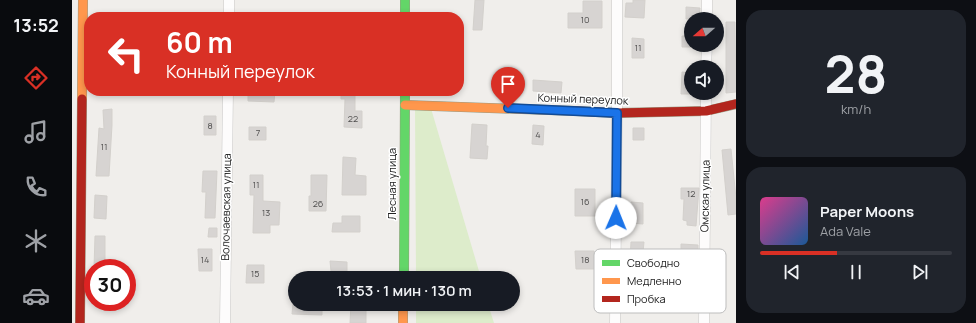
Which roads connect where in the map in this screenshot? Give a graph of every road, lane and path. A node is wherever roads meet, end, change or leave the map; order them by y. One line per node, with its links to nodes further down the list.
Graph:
1 (83, 0): 22 (street)
2 (229, 0): 6 (street)
3 (405, 0): 7 (street)
4 (616, 0): 15 (street)
5 (707, 0): 8 (street)
6 (229, 12)
7 (405, 12)
8 (707, 12)
9 (228, 96): 23 (street, Волочаевская улица)
10 (405, 96): 13 (street, Лесная улица)
11 (706, 100): 14 (street, Омская улица)
12 (736, 104): 14 (street, Конный переулок)
13 (404, 105): 15 (street, Конный переулок); 18 (street, Лесная улица)
14 (706, 111): 15 (street, Конный переулок); 17 (street, Омская улица)
15 (617, 113): 16 (street)
16 (616, 249)
17 (705, 249)
18 (404, 271)
19 (403, 311): 24 (street)
20 (615, 313): 25 (street)
21 (704, 313): 26 (street, Омская улица)
22 (80, 323)
23 (225, 323)
24 (403, 323)
25 (615, 323)
26 (704, 323)

